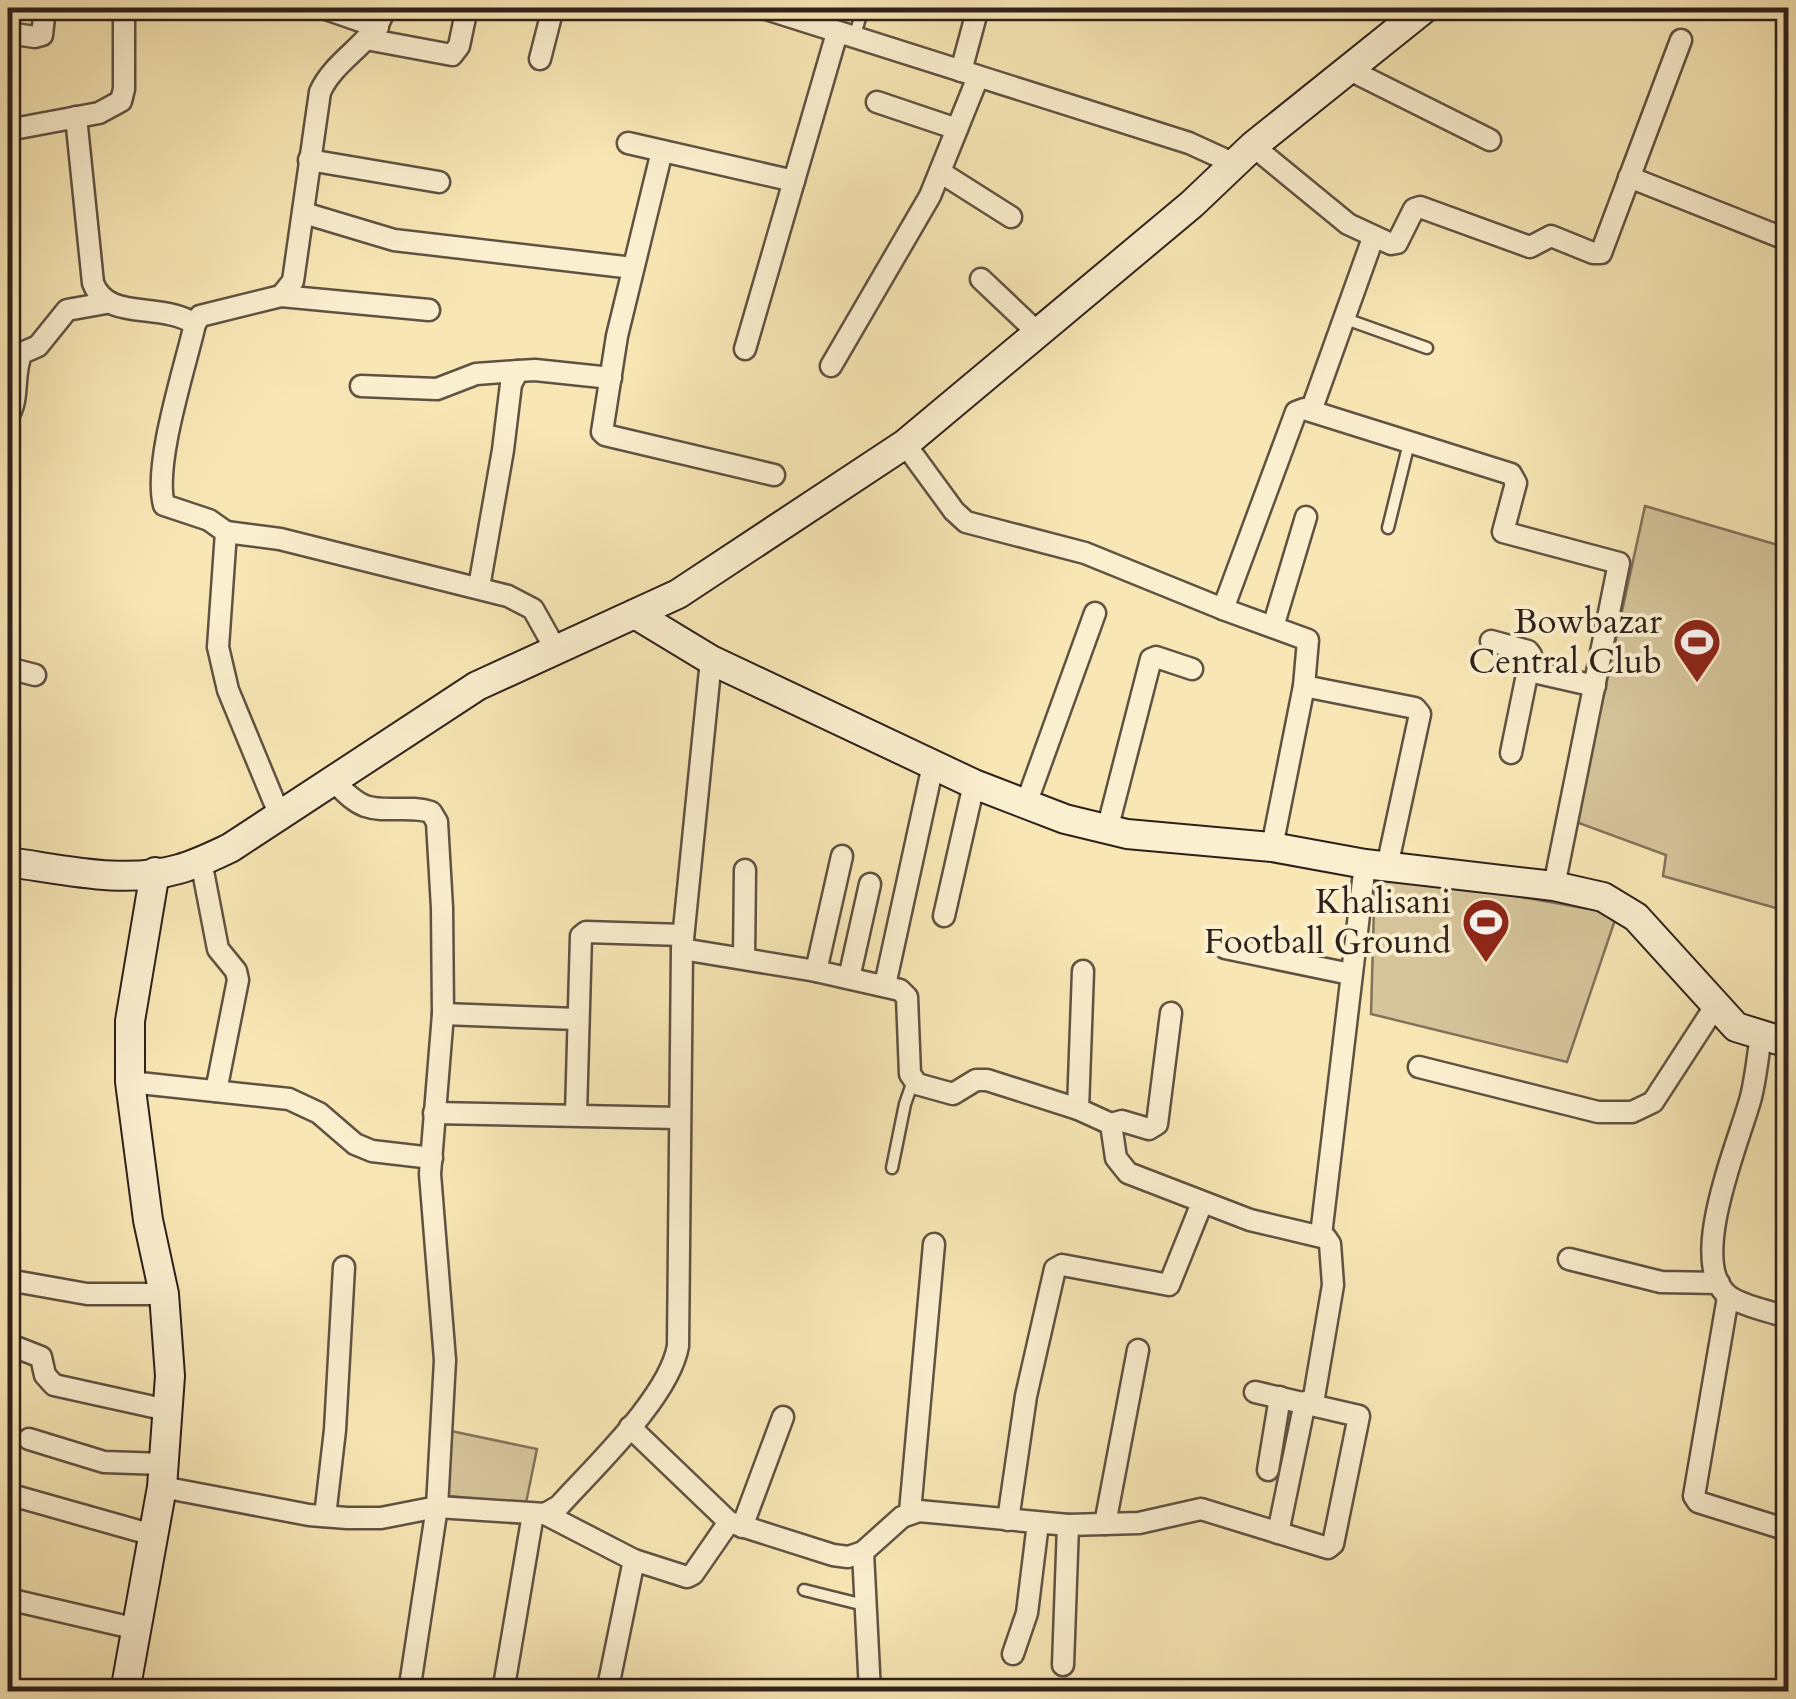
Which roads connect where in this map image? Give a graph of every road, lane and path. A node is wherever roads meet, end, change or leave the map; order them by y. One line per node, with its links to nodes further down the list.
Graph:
1 (45, 8): 11 (street)
2 (124, 8): 18 (street)
3 (323, 8): 10 (street)
4 (467, 8): 10 (street)
5 (554, 8): 14 (street)
6 (763, 8): 12 (street)
7 (863, 8): 12 (lane)
8 (978, 8): 16 (street)
9 (1418, 10): 15 (street)
10 (376, 24): 25 (street)
11 (8, 33)
12 (845, 35): 16 (street); 28 (street)
13 (1681, 40): 27 (street)
14 (540, 58)
15 (1348, 68): 21 (street); 24 (street)
16 (969, 74): 19 (street); 24 (street)
17 (877, 102): 19 (street)
18 (76, 117): 20 (street); 37 (street)
19 (957, 129): 26 (street)
20 (8, 130)
21 (1490, 140)
22 (628, 143): 23 (street)
23 (662, 151): 28 (street); 34 (street)
24 (1244, 155): 32 (street); 41 (street)
25 (309, 160): 29 (street); 30 (street)
26 (940, 172): 31 (street); 44 (street)
27 (1629, 176): 32 (street); 33 (street)
28 (794, 181): 43 (street)
29 (440, 182)
30 (304, 213): 34 (street); 36 (street)
31 (1011, 217)
32 (1373, 238): 39 (street)
33 (1788, 240)
34 (633, 268): 46 (street)
35 (981, 278): 41 (street)
36 (282, 296): 38 (street); 40 (street)
37 (106, 303): 40 (street); 49 (street)
38 (429, 310)
39 (1342, 317): 42 (lane); 48 (street)
40 (195, 324): 55 (street)
41 (1038, 333): 51 (street)
42 (1427, 348)
43 (744, 349)
44 (831, 366)
45 (518, 371): 46 (street); 47 (street); 56 (street)
46 (611, 378): 52 (street)
47 (361, 386)
48 (1311, 411): 50 (street); 57 (street)
49 (8, 416)
50 (1410, 443): 54 (lane); 69 (street)
51 (905, 444): 57 (street); 59 (street)
52 (774, 475)
53 (1306, 517): 60 (street)
54 (1388, 528)
55 (226, 532): 56 (street); 75 (street)
56 (479, 588): 62 (street)
57 (1223, 609): 60 (street)
58 (1095, 613): 74 (street)
59 (635, 614): 62 (street); 63 (street)
60 (1273, 627): 68 (street)
61 (1491, 642): 66 (street)
62 (556, 650): 72 (street)
63 (712, 660): 71 (street); 87 (street)
64 (8, 668): 67 (street)
65 (1192, 669): 76 (street)
66 (1530, 672): 69 (street); 70 (street)
67 (35, 675)
68 (1304, 686): 77 (street); 81 (street)
69 (1595, 686): 85 (street)
70 (1511, 753)
71 (933, 765): 73 (street); 94 (street)
72 (332, 780): 75 (street); 97 (street)
73 (974, 784): 74 (street); 86 (street)
74 (1026, 804): 76 (street)
75 (280, 816): 80 (street)
76 (1106, 830): 77 (street)
77 (1272, 848): 81 (street)
78 (842, 856): 91 (street)
79 (8, 862): 83 (street)
80 (201, 862): 83 (street); 103 (street)
81 (1376, 866): 85 (street); 92 (street)
82 (745, 870): 89 (street)
83 (155, 872): 101 (street)
84 (870, 884): 93 (street)
85 (1554, 886): 95 (street)
86 (944, 916)
87 (682, 942): 89 (street); 98 (street); 107 (street)
88 (1225, 948): 92 (street)
89 (744, 958): 91 (street)
90 (1083, 970): 104 (street)
91 (816, 971): 93 (street)
92 (1350, 974): 112 (street)
93 (849, 978): 94 (street)
94 (885, 985): 102 (street)
95 (1716, 1005): 99 (street); 100 (street)
96 (1171, 1013): 108 (street)
97 (443, 1014): 98 (street); 105 (street)
98 (578, 1019): 106 (street)
99 (1775, 1039): 117 (street)
100 (1419, 1067)
101 (130, 1082): 103 (street); 118 (street)
102 (913, 1082): 104 (street); 110 (lane)
103 (216, 1090): 109 (street)
104 (1078, 1109): 108 (street)
105 (434, 1113): 106 (street); 109 (street)
106 (576, 1114): 107 (street)
107 (678, 1118): 127 (street)
108 (1111, 1124): 111 (street)
109 (432, 1158): 132 (street)
110 (892, 1168)
111 (1202, 1203): 112 (street); 136 (street)
112 (1320, 1235): 124 (street)
113 (934, 1244): 133 (street)
114 (1568, 1260): 117 (street)
115 (344, 1267): 135 (street)
116 (8, 1280): 118 (street)
117 (1724, 1290): 119 (street); 141 (street)
118 (164, 1294): 125 (street)
119 (1788, 1318)
120 (8, 1349): 125 (street)
121 (1138, 1350): 139 (street)
122 (1255, 1392): 123 (street)
123 (1280, 1397): 124 (street); 129 (street)
124 (1309, 1402): 142 (street); 142 (street)
125 (167, 1410): 130 (street)
126 (783, 1416): 138 (street)
127 (630, 1427): 134 (street); 138 (street)
128 (29, 1440): 130 (street)
129 (1268, 1470)
130 (162, 1476): 135 (street); 143 (street)
131 (8, 1494): 143 (street)
132 (437, 1507): 134 (street); 135 (street); 153 (street)
133 (910, 1512): 136 (street); 144 (street)
134 (540, 1514): 145 (street); 154 (street)
135 (324, 1516)
136 (1008, 1520): 137 (street)
137 (1038, 1522): 140 (street); 150 (street)
138 (735, 1524): 144 (street); 145 (street)
139 (1105, 1524): 140 (street); 142 (street)
140 (1068, 1525): 151 (street)
141 (1778, 1526)
142 (1278, 1533)
143 (153, 1535): 149 (street)
144 (862, 1552): 148 (street)
145 (634, 1560): 155 (street)
146 (804, 1590): 148 (lane)
147 (8, 1598): 149 (street)
148 (864, 1605): 156 (street)
149 (136, 1629): 152 (street)
150 (1013, 1654)
151 (1063, 1665)
152 (125, 1692)
153 (410, 1692)
154 (503, 1692)
155 (607, 1692)
156 (870, 1692)

